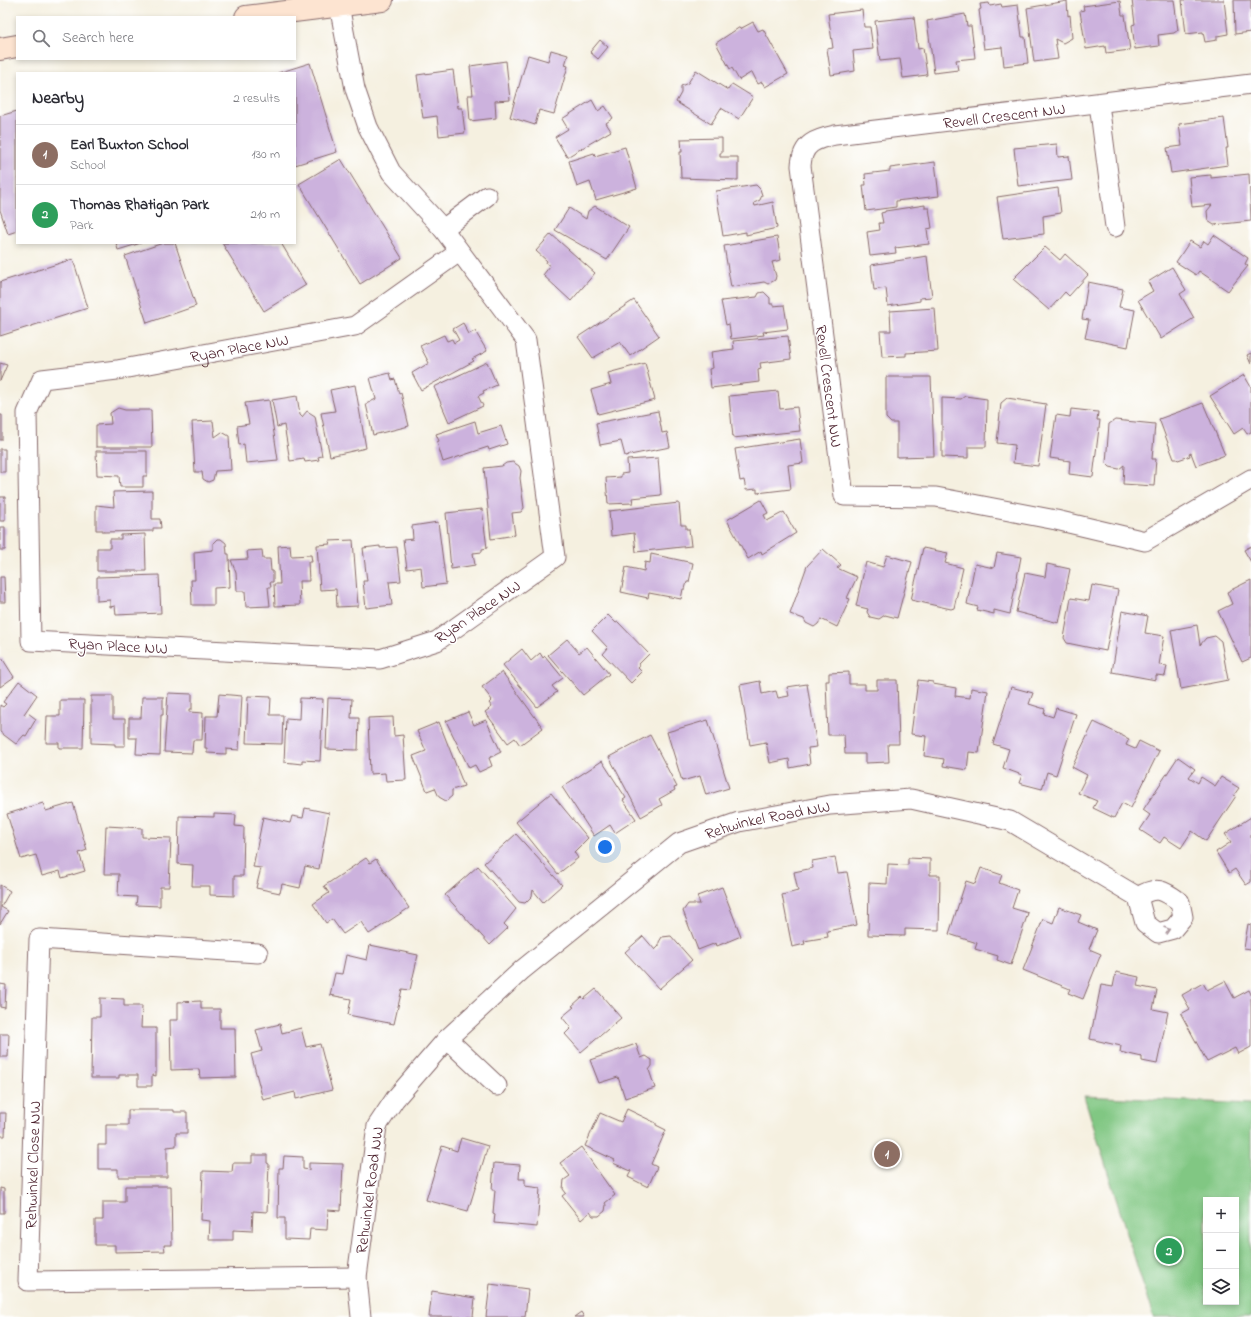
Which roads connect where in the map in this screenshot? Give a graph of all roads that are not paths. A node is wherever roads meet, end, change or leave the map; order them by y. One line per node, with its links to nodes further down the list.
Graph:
1 (382, 0): 2 (main road)
2 (339, 2): 3 (main road); 10 (street, Ryan Place NW)
3 (252, 16)
4 (16, 46): 5 (main road)
5 (0, 49)
6 (1251, 84): 7 (street, Revell Crescent NW)
7 (1099, 104): 9 (street); 12 (street, Revell Crescent NW)
8 (487, 196): 10 (street)
9 (1115, 228)
10 (443, 229): 11 (street, Ryan Place NW)
11 (459, 252): 11 (street, Ryan Place NW)
12 (1251, 479)
13 (1138, 897): 15 (street, Rehwinkel Road NW)
14 (258, 953): 17 (street, Rehwinkel Close NW)
15 (447, 1039): 16 (street); 17 (street, Rehwinkel Road NW)
16 (497, 1086)
17 (357, 1277): 18 (street, Rehwinkel Road NW)
18 (361, 1317)

